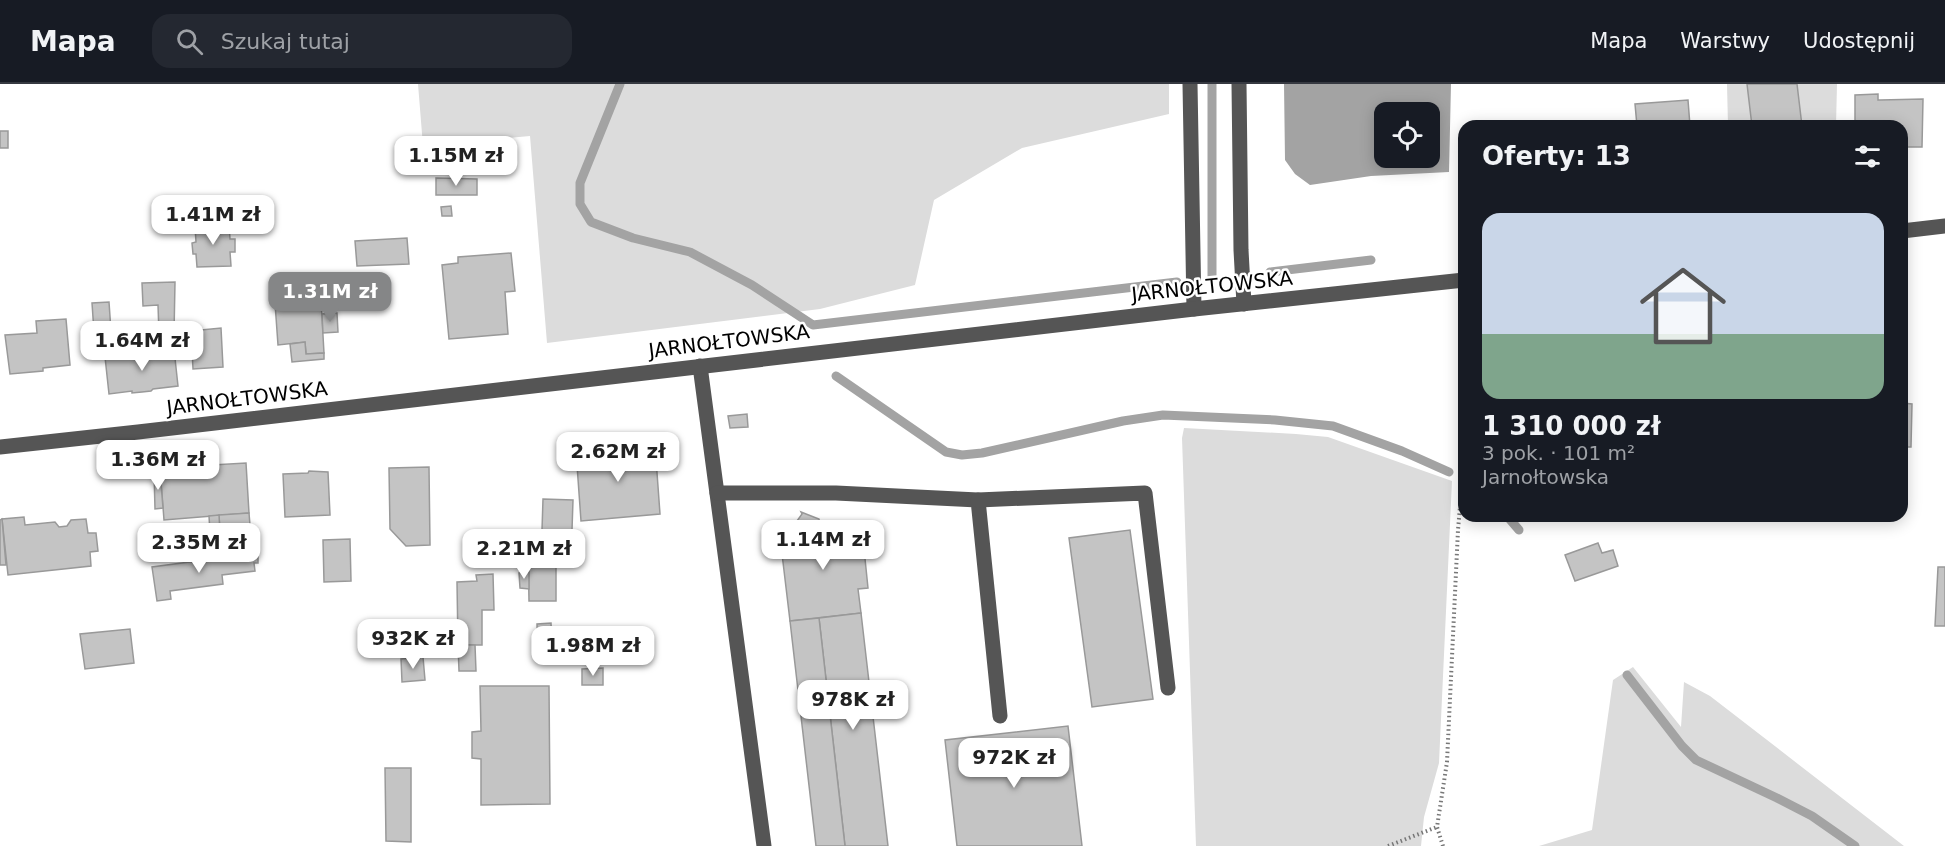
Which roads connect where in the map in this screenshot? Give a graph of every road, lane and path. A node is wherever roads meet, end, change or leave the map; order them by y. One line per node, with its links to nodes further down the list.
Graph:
1 (1190, 84): 7 (street)
2 (1239, 84): 6 (street)
3 (1945, 226): 4 (street)
4 (1908, 230)
5 (1458, 281): 6 (street, JARNOŁTOWSKA)
6 (1244, 304): 7 (street, JARNOŁTOWSKA)
7 (1194, 309): 8 (street, JARNOŁTOWSKA)
8 (700, 366): 9 (street, JARNOŁTOWSKA); 10 (street)
9 (0, 447)
10 (717, 493): 11 (street); 16 (street)
11 (978, 500): 13 (street); 14 (street)
12 (1459, 522): 15 (path)
13 (1168, 688)
14 (1000, 716)
15 (1437, 827): 17 (path); 18 (path)
16 (764, 846)
17 (1388, 846)
18 (1443, 846)

